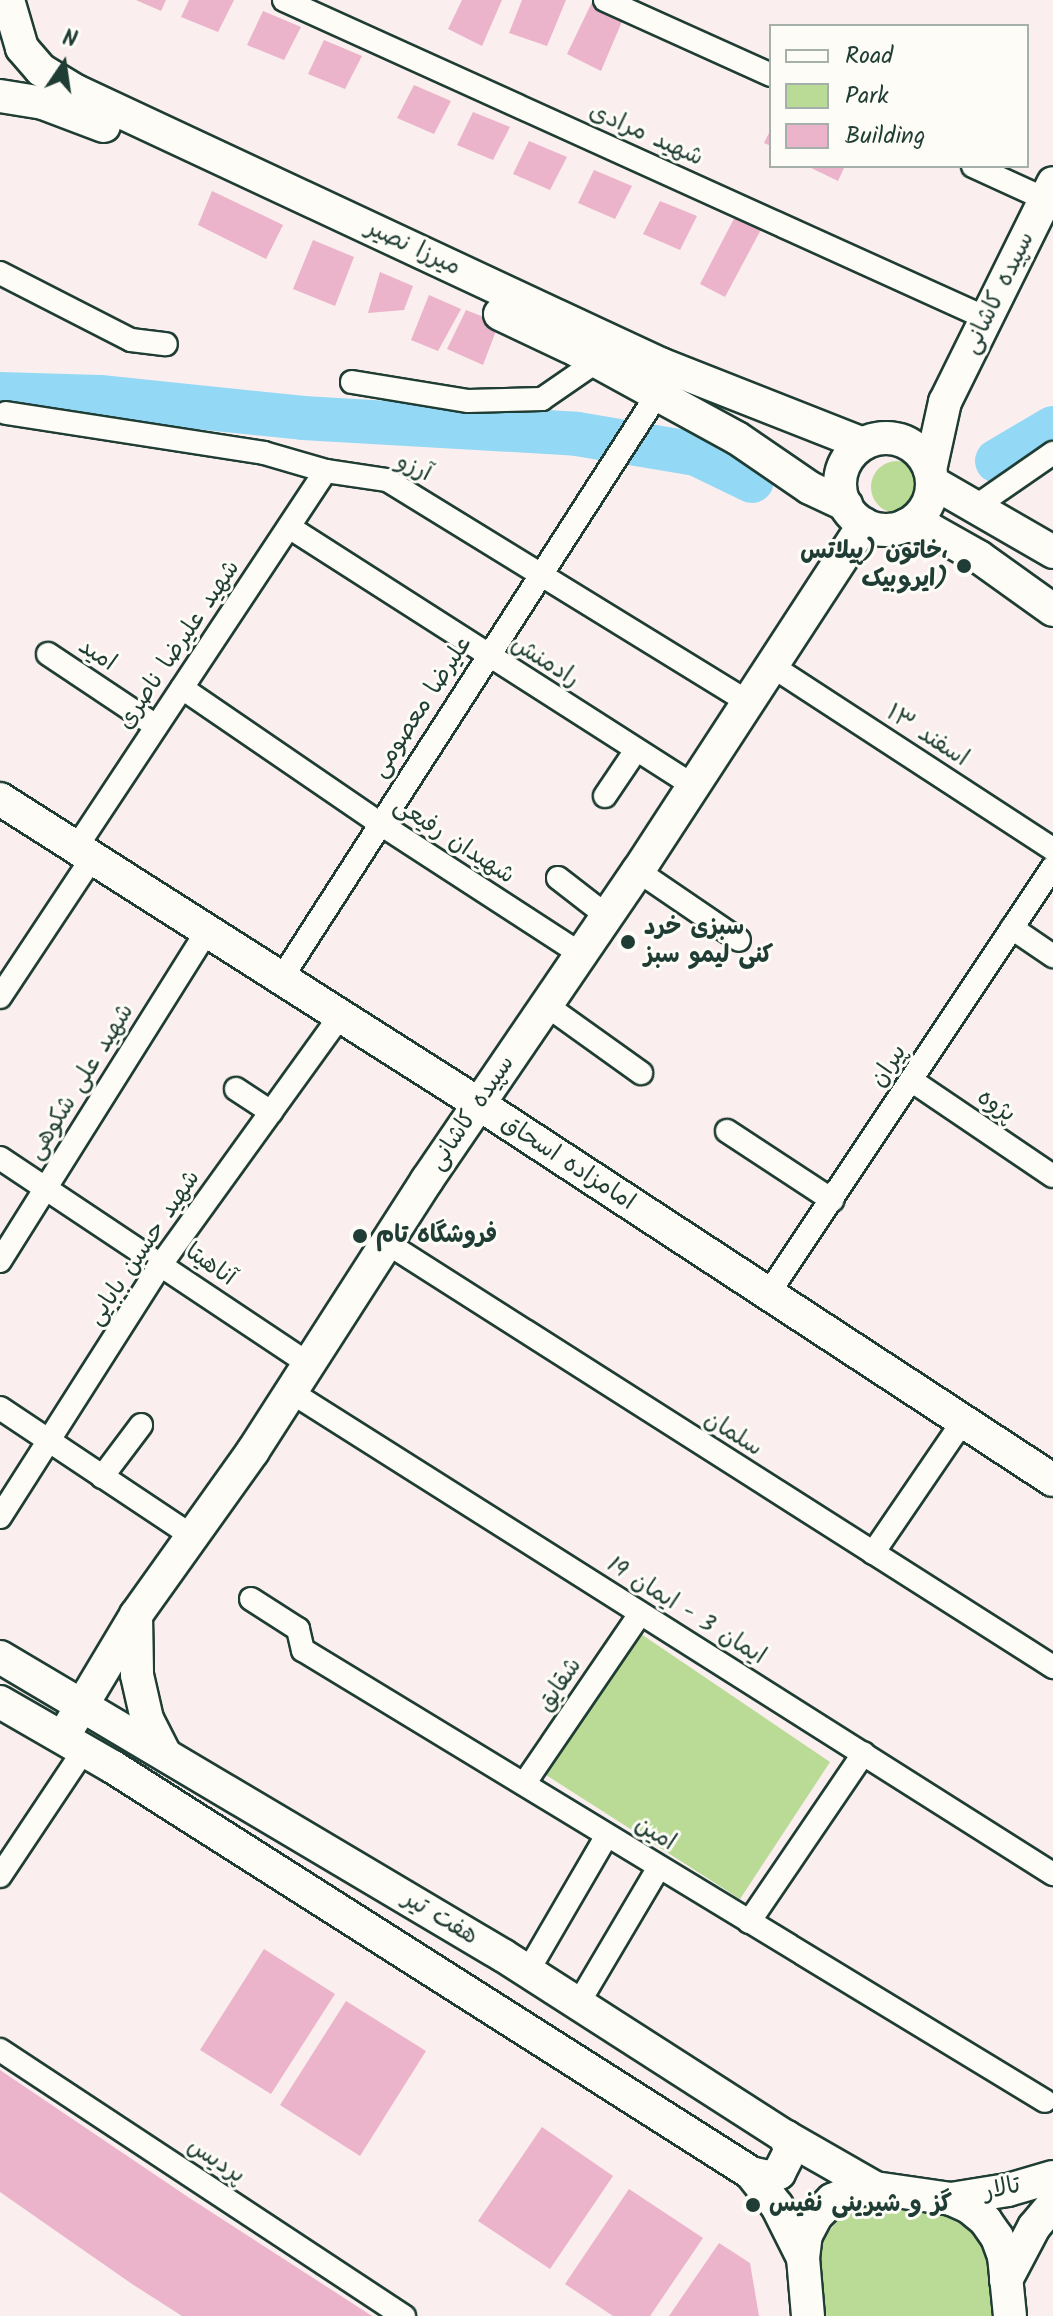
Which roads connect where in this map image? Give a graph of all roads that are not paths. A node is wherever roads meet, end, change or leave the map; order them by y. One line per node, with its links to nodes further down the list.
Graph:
1 (8, 0): 6 (street, میرزا نصیر)
2 (284, 0): 10 (street, شهید مرادی)
3 (605, 0): 4 (street)
4 (769, 74)
5 (0, 96): 6 (street, میرزا نصیر)
6 (71, 101): 12 (street, میرزا نصیر); 13 (street, میرزا نصیر)
7 (979, 168): 8 (street)
8 (1049, 191): 10 (street, سپیده کاشانی)
9 (0, 273): 11 (street)
10 (986, 318): 15 (street, سپیده کاشانی)
11 (166, 344)
12 (597, 361): 13 (street, میرزا نصیر); 14 (street)
13 (650, 380): 17 (street, میرزا نصیر); 22 (street, میرزا نصیر); 26 (street, علیرضا معصومی)
14 (352, 382)
15 (945, 402): 17 (street); 20 (street, سپیده کاشانی)
16 (6, 413): 19 (street, آرزو)
17 (875, 441): 20 (street); 22 (street)
18 (1053, 453): 21 (street)
19 (326, 471): 24 (street, شهید علیرضا ناصری); 26 (street, آرزو)
20 (931, 476): 21 (street); 23 (street)
21 (975, 507): 25 (street)
22 (855, 515): 23 (street); 30 (street, سپیده کاشانی)
23 (906, 525): 27 (street)
24 (289, 527): 29 (street, رادمنش); 31 (street, شهید علیرضا ناصری)
25 (1053, 552)
26 (539, 575): 29 (street, علیرضا معصومی); 32 (street, آرزو)
27 (1053, 610)
28 (48, 654): 33 (street, امید)
29 (486, 656): 34 (street, رادمنش); 38 (street, علیرضا معصومی)
30 (772, 666): 32 (street, سپیده کاشانی); 39 (street, اسفند ۱۳)
31 (182, 688): 33 (street, شهید علیرضا ناصری); 38 (street, شهیدان رفیعی)
32 (749, 703): 35 (street, سپیده کاشانی)
33 (156, 726): 40 (street, شهید علیرضا ناصری)
34 (636, 750): 35 (street, رادمنش); 36 (street)
35 (694, 786): 42 (street, سپیده کاشانی)
36 (605, 796)
37 (0, 799): 40 (street, امامزاده اسحاق)
38 (379, 823): 48 (street, شهیدان رفیعی); 50 (street, علیرضا معصومی)
39 (1053, 849)
40 (84, 853): 46 (street, امامزاده اسحاق); 51 (street, شهید علیرضا ناصری)
41 (1053, 867): 45 (street, پیران)
42 (638, 871): 44 (street, سپیده کاشانی); 47 (street)
43 (558, 878): 44 (street)
44 (607, 916): 48 (street, سپیده کاشانی)
45 (1012, 928): 49 (street); 55 (street, پیران)
46 (207, 931): 50 (street, امامزاده اسحاق); 62 (street, شهید علی شکوهی)
47 (739, 940)
48 (581, 954): 52 (street, سپیده کاشانی)
49 (1053, 956)
50 (281, 979): 53 (street, امامزاده اسحاق)
51 (0, 997)
52 (546, 1005): 54 (street); 57 (street, سپیده کاشانی)
53 (340, 1016): 57 (street, امامزاده اسحاق); 58 (street, شهید حسین بابایی)
54 (641, 1073)
55 (911, 1080): 61 (street, پژوه); 63 (street, پیران)
56 (236, 1089): 58 (street)
57 (479, 1104): 64 (street, سپیده کاشانی); 67 (street, امامزاده اسحاق)
58 (271, 1112): 66 (street, شهید حسین بابایی)
59 (727, 1131): 63 (street)
60 (0, 1158): 62 (street, آناهیتا)
61 (1053, 1176)
62 (46, 1188): 65 (street, شهید علی شکوهی); 66 (street, آناهیتا)
63 (832, 1200): 67 (street, پیران)
64 (387, 1243): 68 (street, سپیده کاشانی); 78 (street, سلمان)
65 (0, 1261)
66 (162, 1263): 68 (street, آناهیتا); 73 (street, شهید حسین بابایی)
67 (768, 1294): 71 (street, امامزاده اسحاق)
68 (309, 1364): 69 (street, سپیده کاشانی)
69 (291, 1392): 77 (street, سپیده کاشانی); 80 (street, ایمان 3 - ایمان 19)
70 (0, 1408): 73 (street)
71 (963, 1421): 75 (street, امامزاده اسحاق); 78 (street)
72 (141, 1425): 74 (street)
73 (48, 1441): 74 (street); 76 (street, شهید حسین بابایی)
74 (102, 1477): 77 (street)
75 (1053, 1480)
76 (0, 1517)
77 (192, 1536): 81 (street, سپیده کاشانی)
78 (873, 1553): 83 (street, سلمان)
79 (251, 1599): 89 (street, امین)
80 (640, 1614): 88 (street, ایمان 3 - ایمان 19); 89 (street, شقایق)
81 (136, 1615): 85 (street, سپیده کاشانی); 87 (street)
82 (0, 1657): 85 (street, هفت تیر)
83 (1053, 1667)
84 (0, 1702): 86 (street, هفت تیر)
85 (83, 1704): 86 (street, سپیده کاشانی); 87 (street, هفت تیر)
86 (73, 1744): 93 (street); 100 (street, هفت تیر)
87 (164, 1752): 95 (street, هفت تیر)
88 (864, 1753): 92 (street, ایمان 3 - ایمان 19); 94 (street)
89 (524, 1784): 90 (street, امین)
90 (607, 1835): 91 (street, امین); 95 (street)
91 (659, 1867): 94 (street, امین); 96 (street)
92 (1053, 1874)
93 (0, 1876)
94 (749, 1922): 98 (street, امین)
95 (528, 1971): 96 (street, هفت تیر)
96 (578, 2004): 99 (street, هفت تیر)
97 (0, 2050): 107 (street, پردیس)
98 (1045, 2101)
99 (786, 2137): 100 (street); 102 (street, هفت تیر)
100 (751, 2173): 105 (street, هفت تیر)
101 (1053, 2177): 103 (street, تالار)
102 (875, 2188): 103 (street); 105 (street)
103 (951, 2199): 106 (street)
104 (1053, 2204): 106 (street, تالار)
105 (803, 2258): 108 (street)
106 (1006, 2280): 109 (street)
107 (404, 2316)
108 (808, 2316)
109 (1010, 2316)

